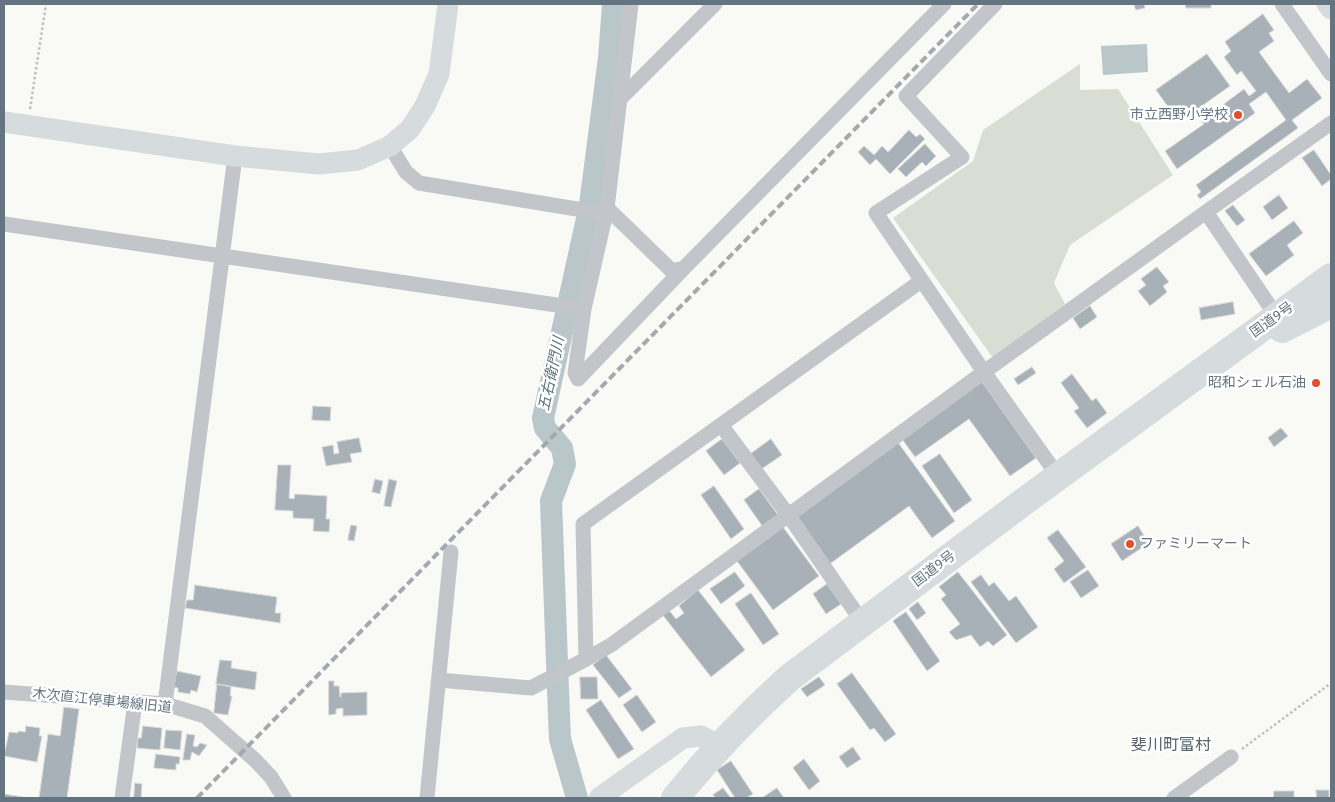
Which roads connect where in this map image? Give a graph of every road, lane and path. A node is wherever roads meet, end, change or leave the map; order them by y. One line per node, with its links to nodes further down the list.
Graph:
1 (46, 4): 14 (path)
2 (448, 4): 15 (street)
3 (631, 4): 11 (street)
4 (715, 4): 11 (street)
5 (944, 4): 21 (street)
6 (996, 4): 23 (street)
7 (1282, 4): 10 (street)
8 (1327, 4): 9 (street)
9 (1331, 9)
10 (1331, 74)
11 (621, 98): 17 (street)
12 (4, 122): 14 (street)
13 (1331, 123): 18 (street)
14 (28, 126): 16 (street)
15 (390, 146): 16 (street); 17 (street)
16 (235, 156): 20 (street)
17 (607, 208): 21 (street); 25 (street)
18 (1206, 212): 26 (street); 28 (street)
19 (4, 224): 20 (street)
20 (222, 255): 25 (street); 39 (street)
21 (684, 268): 25 (street)
22 (1331, 277): 26 (highway, 国道9号)
23 (921, 280): 28 (street); 29 (street)
24 (1331, 304): 27 (highway, 国道9号)
25 (584, 309)
26 (1276, 317): 27 (highway, 国道9号)
27 (1213, 363): 30 (highway, 国道9号)
28 (984, 372): 30 (street); 31 (street)
29 (721, 425): 31 (street); 34 (street)
30 (1058, 476): 33 (highway, 国道9号)
31 (789, 516): 33 (street); 34 (street)
32 (450, 552): 35 (street)
33 (863, 623): 40 (highway, 国道9号)
34 (586, 660): 35 (street)
35 (438, 680): 45 (street)
36 (1331, 683): 41 (path)
37 (4, 692): 38 (street, 木次直江停車場線旧道)
38 (135, 702): 39 (street, 木次直江停車場線旧道); 43 (street)
39 (165, 704): 44 (street, 木次直江停車場線旧道)
40 (720, 746): 42 (highway, 国道9号); 46 (street)
41 (1231, 757): 47 (street)
42 (686, 794)
43 (122, 798)
44 (284, 798)
45 (427, 798)
46 (599, 798)
47 (1174, 798)

